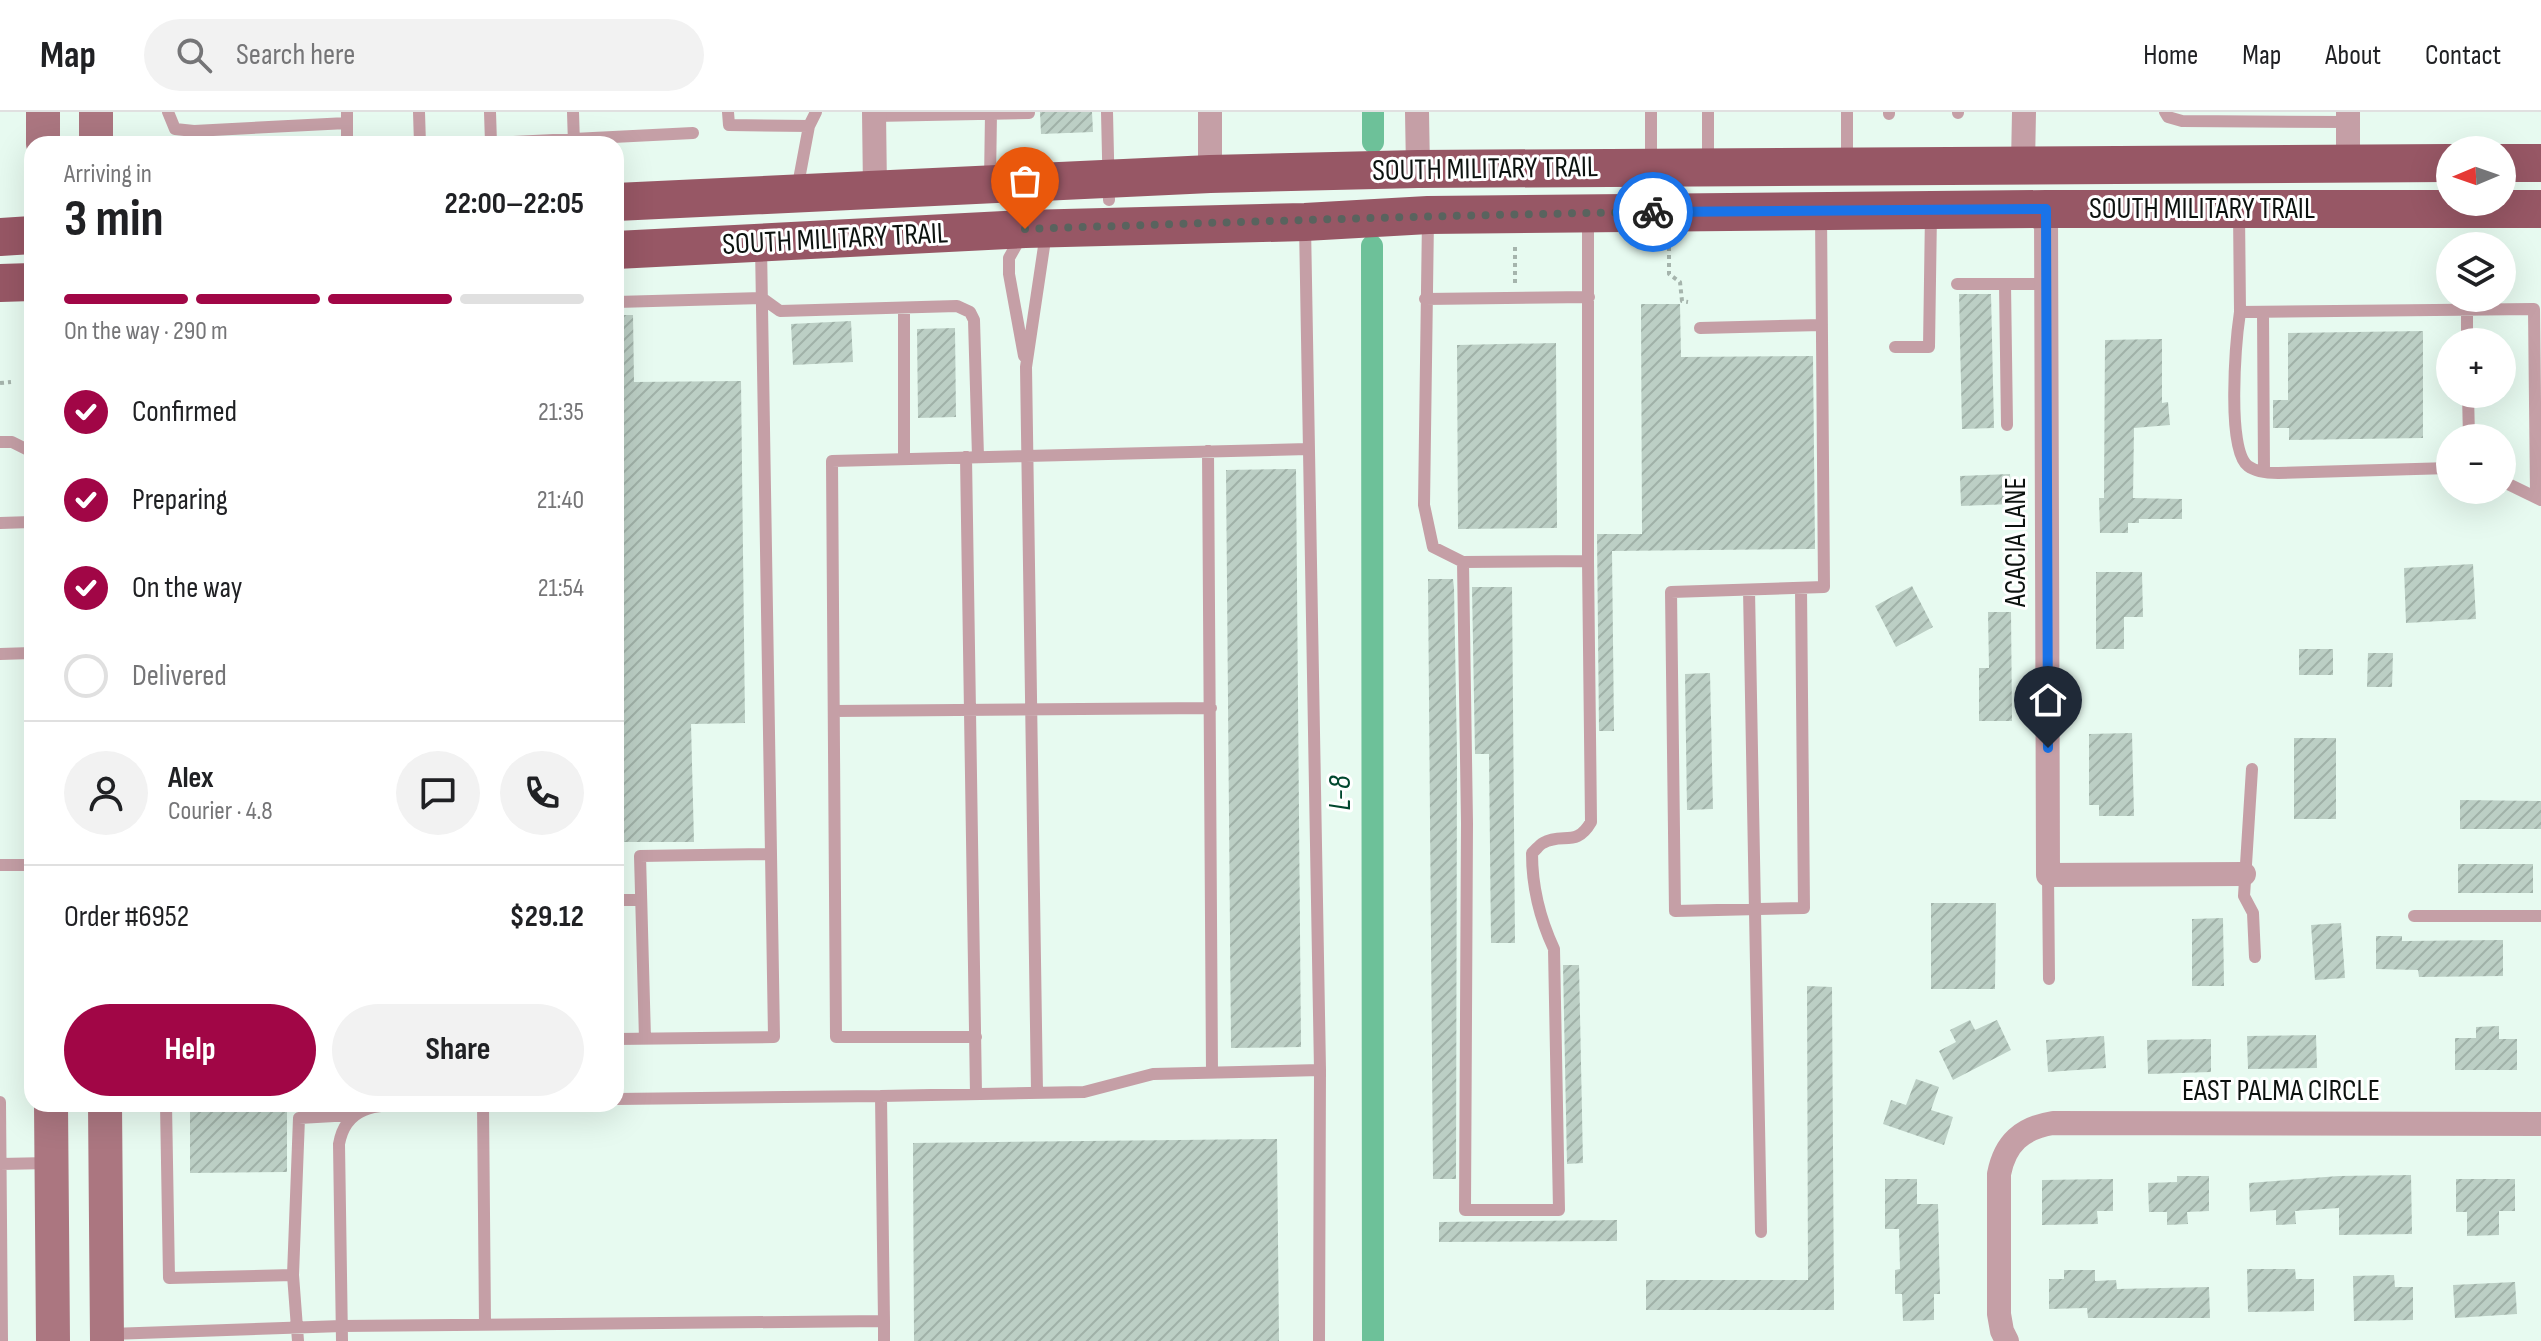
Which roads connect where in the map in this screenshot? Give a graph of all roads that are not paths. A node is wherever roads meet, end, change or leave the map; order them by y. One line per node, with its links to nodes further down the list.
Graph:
1 (43, 112): 26 (main road)
2 (96, 112): 27 (main road)
3 (168, 112): 22 (lane)
4 (419, 112): 28 (lane)
5 (490, 112): 29 (lane)
6 (573, 112): 30 (lane)
7 (816, 112): 24 (lane)
8 (1107, 112): 45 (lane)
9 (1210, 112): 42 (street)
10 (1417, 112): 40 (street)
11 (1651, 112): 38 (lane)
12 (1708, 112): 39 (lane)
13 (1847, 112): 37 (lane)
14 (2024, 112): 35 (street)
15 (2165, 112): 20 (lane)
16 (991, 113): 17 (lane); 18 (lane); 43 (lane)
17 (1029, 113)
18 (874, 114): 44 (street)
19 (347, 117): 22 (lane)
20 (2191, 117): 21 (lane)
21 (2348, 117): 36 (street)
22 (305, 118)
23 (728, 119): 24 (lane)
24 (809, 126): 46 (lane)
25 (693, 133): 31 (lane)
26 (43, 136)
27 (96, 136)
28 (420, 136)
29 (491, 136)
30 (574, 136)
31 (624, 138)
32 (2436, 163): 36 (main road, SOUTH MILITARY TRAIL)
33 (2516, 163): 34 (main road)
34 (2541, 163)
35 (2023, 164): 36 (main road, SOUTH MILITARY TRAIL); 37 (main road, SOUTH MILITARY TRAIL); 53 (main road)
36 (2330, 164): 48 (main road)
37 (1847, 165): 39 (main road, SOUTH MILITARY TRAIL)
38 (1651, 167): 39 (main road, SOUTH MILITARY TRAIL); 40 (main road, SOUTH MILITARY TRAIL)
39 (1708, 167)
40 (1418, 169): 41 (main road, SOUTH MILITARY TRAIL)
41 (1297, 172): 42 (main road, SOUTH MILITARY TRAIL); 45 (main road)
42 (1210, 174): 45 (main road, SOUTH MILITARY TRAIL)
43 (990, 184): 44 (main road, SOUTH MILITARY TRAIL); 45 (main road, SOUTH MILITARY TRAIL); 61 (main road)
44 (875, 189): 46 (main road, SOUTH MILITARY TRAIL)
45 (1108, 190): 57 (main road)
46 (797, 193): 47 (main road, SOUTH MILITARY TRAIL)
47 (624, 202)
48 (2046, 209): 49 (main road, SOUTH MILITARY TRAIL); 52 (main road, SOUTH MILITARY TRAIL); 67 (street, ACACIA LANE)
49 (2239, 209): 50 (main road, SOUTH MILITARY TRAIL); 75 (lane)
50 (2541, 209)
51 (1821, 210): 52 (main road, SOUTH MILITARY TRAIL); 53 (main road, SOUTH MILITARY TRAIL); 77 (lane)
52 (1931, 210): 79 (lane)
53 (1727, 211): 54 (main road, SOUTH MILITARY TRAIL)
54 (1588, 213): 55 (main road, SOUTH MILITARY TRAIL); 68 (lane)
55 (1428, 215): 56 (main road, SOUTH MILITARY TRAIL); 70 (lane)
56 (1305, 222): 57 (main road, SOUTH MILITARY TRAIL); 84 (lane)
57 (1036, 229): 60 (main road, SOUTH MILITARY TRAIL); 80 (lane); 80 (lane)
58 (24, 236): 59 (main road)
59 (0, 237)
60 (761, 242): 61 (main road, SOUTH MILITARY TRAIL); 69 (lane)
61 (681, 247): 62 (main road, SOUTH MILITARY TRAIL)
62 (624, 250)
63 (24, 282): 64 (main road)
64 (0, 283)
65 (1957, 284): 66 (lane)
66 (2005, 284): 67 (lane); 81 (lane)
67 (2046, 284): 110 (street, ACACIA LANE)
68 (1589, 297): 70 (lane); 95 (lane)
69 (762, 298): 71 (lane); 72 (lane); 106 (lane)
70 (1425, 299): 96 (lane)
71 (624, 302)
72 (904, 308): 87 (lane); 88 (lane)
73 (2516, 309): 92 (lane)
74 (2436, 310): 76 (lane)
75 (2240, 312): 76 (lane); 90 (lane)
76 (2263, 312): 90 (lane)
77 (1822, 325): 78 (lane); 97 (lane)
78 (1700, 328)
79 (1895, 347)
80 (1026, 367): 86 (lane)
81 (2007, 425)
82 (0, 442): 83 (lane)
83 (24, 448)
84 (1308, 449): 85 (lane); 121 (lane)
85 (1208, 451): 86 (lane); 101 (lane)
86 (1028, 455): 87 (lane); 102 (lane)
87 (972, 457): 88 (lane); 104 (lane)
88 (904, 459): 103 (lane)
89 (2436, 468): 90 (lane)
90 (2264, 472)
91 (2516, 487): 92 (lane)
92 (2539, 497)
93 (24, 522): 94 (lane)
94 (0, 523)
95 (1588, 561): 96 (lane); 96 (lane)
96 (1463, 562)
97 (1801, 588): 98 (lane); 113 (lane)
98 (1749, 590): 113 (lane); 113 (lane)
99 (24, 653): 100 (lane)
100 (0, 654)
101 (1211, 708): 102 (lane); 122 (lane)
102 (1032, 709): 104 (lane); 123 (lane)
103 (834, 711): 104 (lane); 118 (lane)
104 (971, 711): 118 (lane)
105 (2252, 769): 109 (lane)
106 (771, 854): 112 (lane); 120 (lane)
107 (0, 865): 108 (lane)
108 (24, 865)
109 (2244, 874): 110 (street); 116 (lane)
110 (2048, 875): 117 (lane)
111 (624, 900): 112 (lane)
112 (641, 900): 120 (lane)
113 (1754, 909): 137 (lane)
114 (2414, 916): 115 (lane)
115 (2541, 916)
116 (2255, 957)
117 (2049, 979)
118 (976, 1037): 124 (lane)
119 (624, 1039): 120 (lane)
120 (645, 1039)
121 (1320, 1070): 122 (lane); 149 (lane)
122 (1212, 1073): 123 (lane)
123 (1037, 1092): 124 (lane)
124 (976, 1094): 125 (lane)
125 (881, 1096): 126 (lane); 140 (lane)
126 (624, 1099)
127 (0, 1102): 136 (lane)
128 (51, 1112): 135 (main road)
129 (105, 1112): 144 (main road)
130 (166, 1112): 139 (lane)
131 (359, 1112): 133 (lane)
132 (483, 1112): 141 (lane)
133 (352, 1115): 139 (lane); 142 (lane)
134 (2541, 1124): 150 (street, EAST PALMA CIRCLE)
135 (52, 1163): 136 (lane); 138 (main road)
136 (1, 1164): 145 (lane)
137 (1761, 1232)
138 (53, 1270): 144 (main road); 146 (main road)
139 (293, 1275): 143 (lane)
140 (884, 1321): 141 (lane); 148 (lane)
141 (485, 1324): 142 (lane)
142 (342, 1326): 143 (lane); 147 (lane)
143 (298, 1334): 144 (lane)
144 (107, 1338)
145 (2, 1341)
146 (53, 1341)
147 (342, 1341)
148 (884, 1341)
149 (1319, 1341)
150 (2007, 1341)

